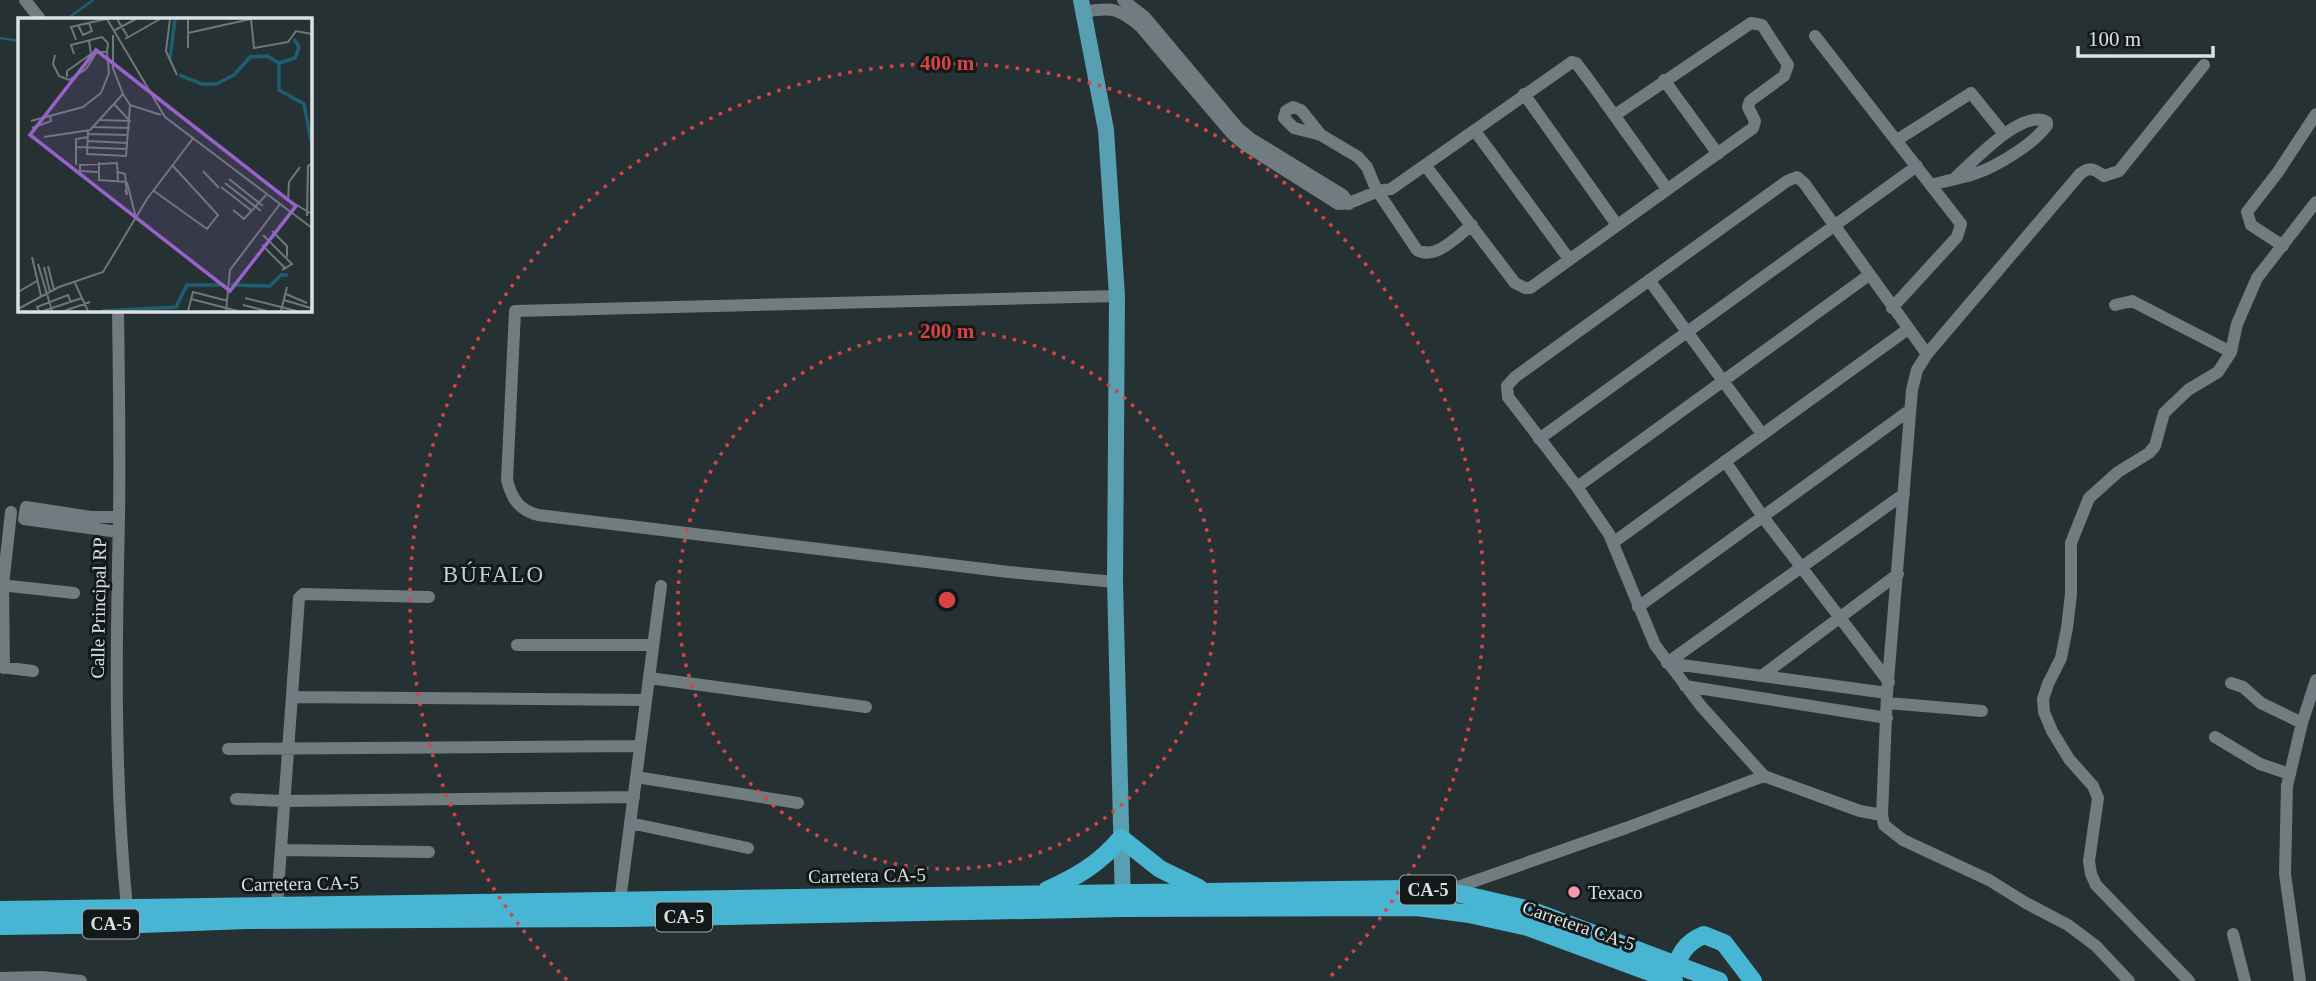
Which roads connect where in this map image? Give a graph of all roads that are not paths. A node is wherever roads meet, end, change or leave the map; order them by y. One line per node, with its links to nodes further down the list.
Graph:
1 (25, 0): 4 (street)
2 (1123, 0): 23 (street)
3 (1083, 6): 23 (street); 31 (main road)
4 (39, 18)
5 (1815, 36): 14 (street)
6 (2204, 65): 38 (street)
7 (1664, 80): 10 (street); 15 (street); 15 (street)
8 (1524, 94): 10 (street); 11 (street); 25 (street)
9 (2316, 114): 27 (street)
10 (1615, 115): 21 (street)
11 (1475, 131): 16 (street); 28 (street)
12 (2004, 134): 14 (street); 18 (street); 18 (street)
13 (1321, 135): 20 (street)
14 (1898, 140): 17 (street)
15 (1718, 154): 21 (street)
16 (1425, 165): 20 (street); 24 (street)
17 (1917, 166): 19 (street); 26 (street)
18 (1956, 177): 19 (street)
19 (1932, 186): 33 (street)
20 (1376, 189): 23 (street); 24 (street)
21 (1667, 189): 25 (street)
22 (2316, 202): 27 (street)
23 (1349, 204)
24 (1472, 225): 28 (street)
25 (1617, 225): 28 (street)
26 (1833, 225): 29 (street); 30 (street); 36 (street)
27 (2283, 246): 37 (street)
28 (1569, 259)
29 (1869, 275): 33 (street); 39 (street)
30 (1649, 280): 36 (street); 42 (street)
31 (1117, 296): 54 (main road); 54 (street)
32 (2115, 305): 37 (street)
33 (1892, 308): 35 (street)
34 (118, 312): 48 (street, Calle Principal RP)
35 (1908, 329): 38 (street); 41 (street)
36 (1686, 331): 39 (street); 42 (street)
37 (2231, 352): 115 (street)
38 (1927, 354): 40 (street)
39 (1723, 381): 41 (street); 44 (street)
40 (1910, 410): 45 (street); 49 (street)
41 (1762, 434): 43 (street)
42 (1539, 439): 44 (street)
43 (1725, 461): 49 (street); 51 (street)
44 (1577, 487): 51 (street)
45 (1904, 494): 52 (street); 53 (street)
46 (5, 511): 47 (street); 55 (street)
47 (25, 513): 48 (street); 50 (street)
48 (119, 517): 50 (street, Calle Principal RP)
49 (1763, 517): 52 (street); 59 (street)
50 (118, 532): 102 (street, Calle Principal RP)
51 (1614, 542): 59 (street)
52 (1803, 568): 60 (street); 63 (street)
53 (1898, 574): 60 (street); 71 (street)
54 (1115, 582): 91 (main road)
55 (1, 585): 57 (street); 64 (street)
56 (661, 586): 62 (street)
57 (74, 593)
58 (429, 597): 72 (street)
59 (1638, 607): 63 (street)
60 (1839, 618): 66 (street); 71 (street)
61 (517, 645): 62 (street)
62 (653, 645): 67 (street)
63 (1667, 663): 66 (street); 70 (street)
64 (2, 668): 65 (street)
65 (33, 671)
66 (1763, 675): 71 (street)
67 (649, 678): 73 (street); 74 (street)
68 (2316, 680): 77 (street)
69 (2231, 683): 77 (street)
70 (1685, 686): 76 (street); 83 (street)
71 (1888, 693): 75 (street); 76 (street)
72 (292, 697): 73 (street); 81 (street)
73 (646, 700): 79 (street)
74 (866, 707)
75 (1982, 711)
76 (1886, 718): 89 (street)
77 (2302, 723): 82 (street)
78 (2215, 737): 82 (street)
79 (640, 746): 81 (street); 84 (street)
80 (228, 749): 81 (street)
81 (288, 749): 87 (street)
82 (2290, 774): 117 (street)
83 (1764, 776): 89 (street); 96 (street)
84 (636, 777): 85 (street); 88 (street)
85 (634, 797): 87 (street); 90 (street)
86 (236, 799): 87 (street)
87 (284, 801): 93 (street)
88 (798, 803)
89 (1882, 816): 114 (street)
90 (630, 823): 92 (street); 99 (street)
91 (1121, 838): 95 (highway); 97 (highway); 98 (main road)
92 (748, 848)
93 (281, 850): 94 (street); 101 (street)
94 (429, 852)
95 (1209, 891): 96 (highway, Carretera CA-5 / CA-5); 98 (highway, Carretera CA-5 / CA-5)
96 (1448, 891): 109 (highway, Carretera CA-5 / CA-5)
97 (1039, 894): 98 (highway, Carretera CA-5 / CA-5); 99 (highway, Carretera CA-5 / CA-5)
98 (1122, 900): 104 (highway, Carretera CA-5 / CA-5); 109 (highway, Carretera CA-5 / CA-5)
99 (620, 901): 100 (highway, Carretera CA-5 / CA-5)
100 (354, 903): 101 (highway, Carretera CA-5 / CA-5); 104 (highway)
101 (277, 904): 102 (highway, Carretera CA-5 / CA-5)
102 (127, 907): 103 (highway, Carretera CA-5 / CA-5)
103 (0, 910)
104 (246, 920): 105 (highway, Carretera CA-5 / CA-5)
105 (54, 925): 106 (highway, Carretera CA-5 / CA-5); 107 (highway)
106 (0, 926)
107 (0, 933)
108 (2233, 934): 116 (street)
109 (1674, 975): 112 (highway, Carretera CA-5 / CA-5); 113 (highway)
110 (0, 978): 111 (street)
111 (81, 981)
112 (1719, 981)
113 (1753, 981)
114 (2129, 981)
115 (2189, 981)
116 (2245, 981)
117 (2300, 981)

